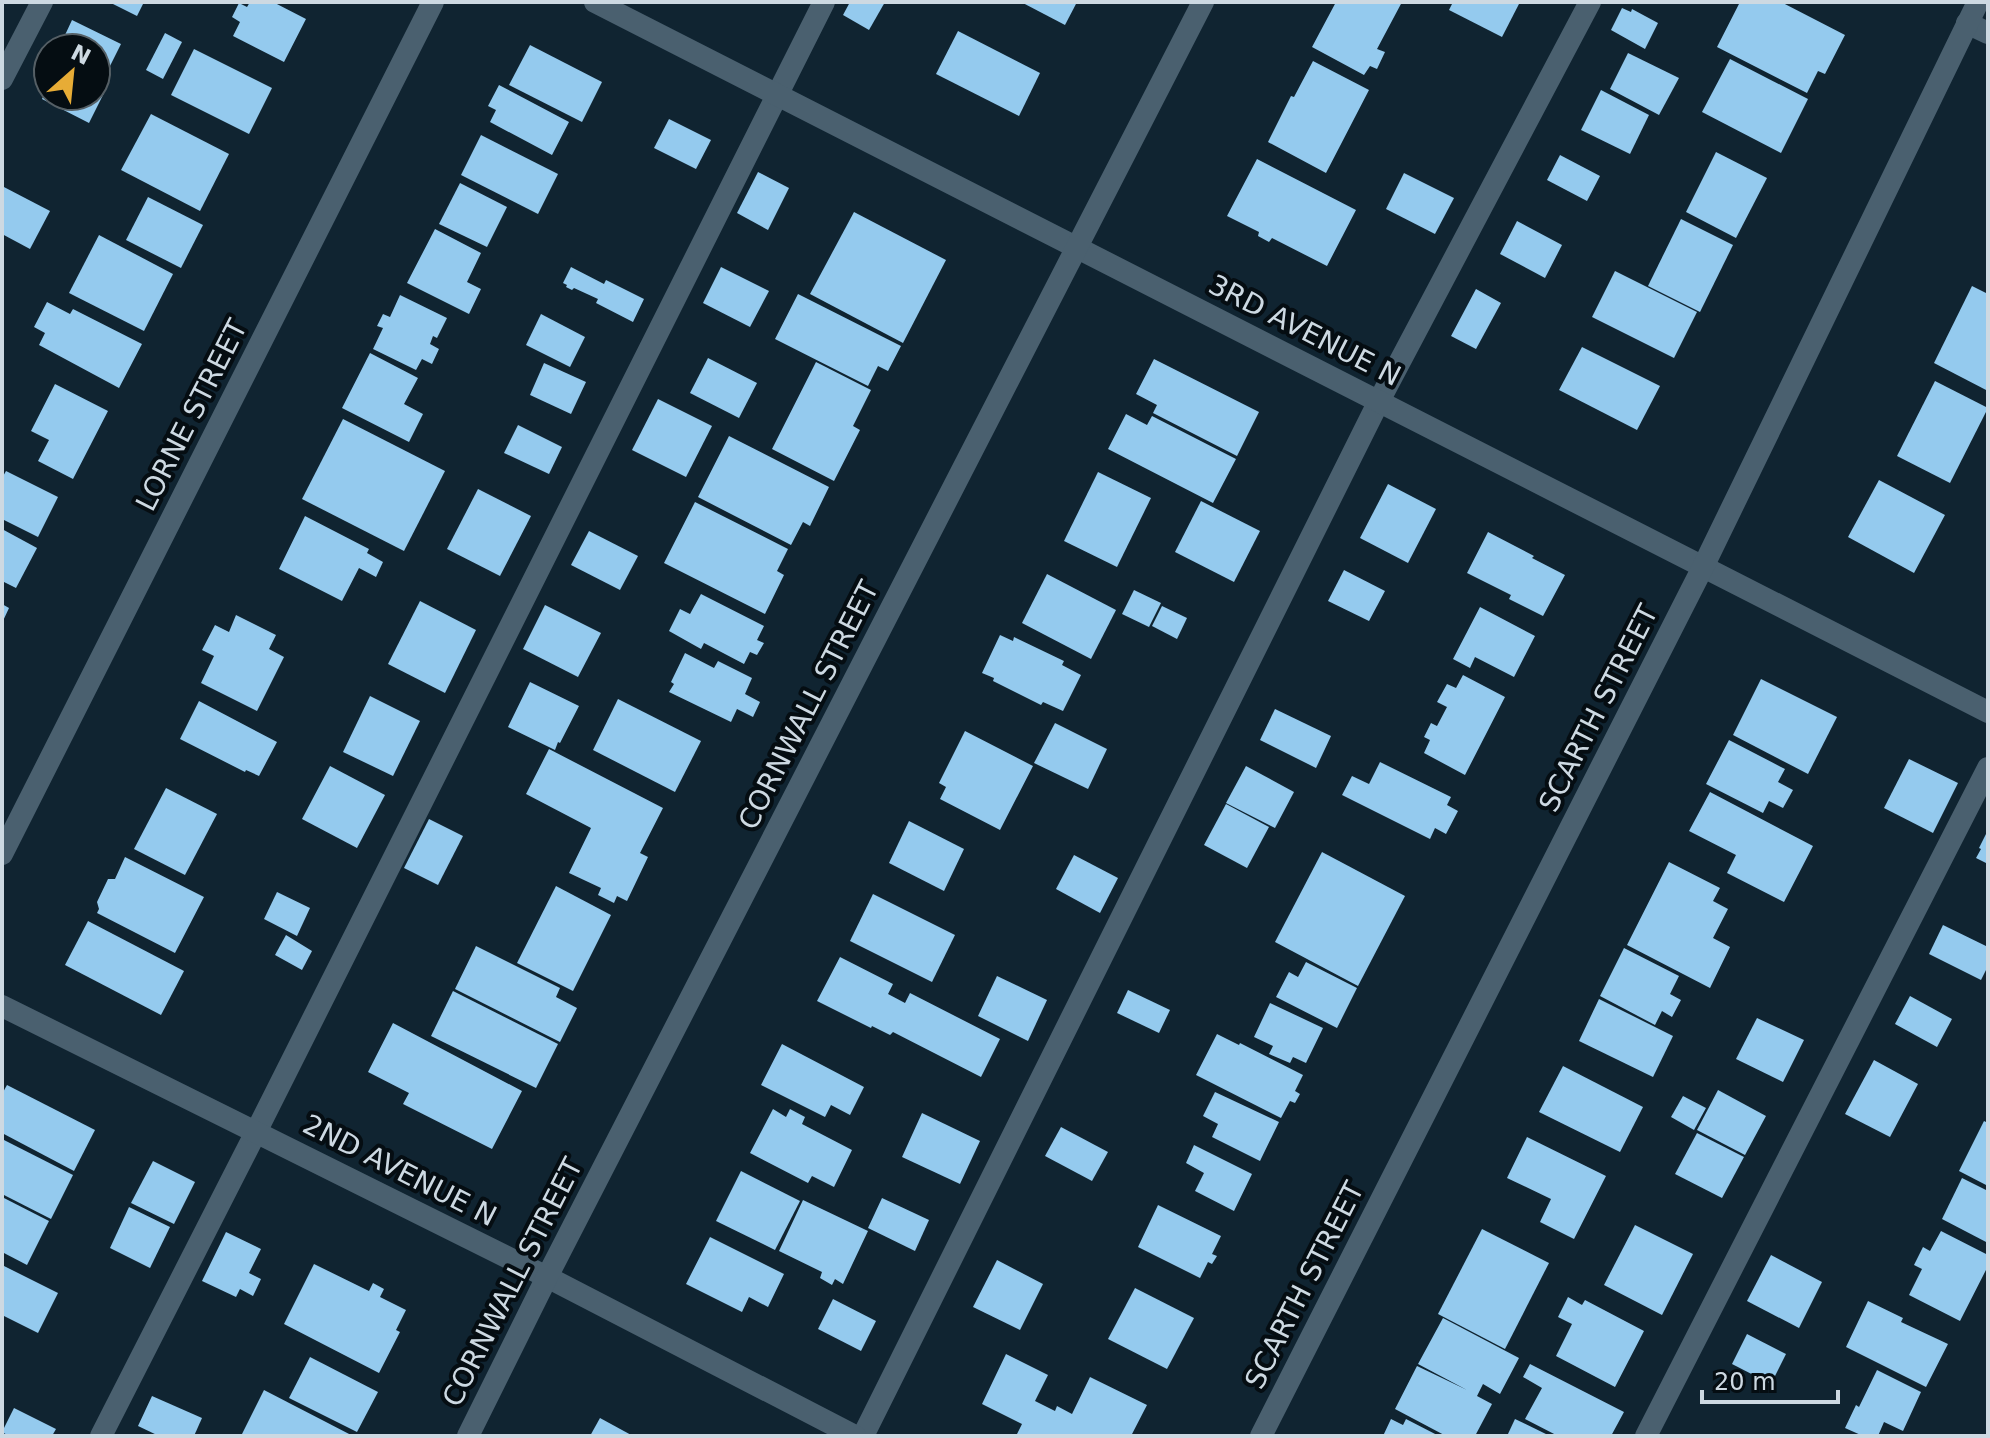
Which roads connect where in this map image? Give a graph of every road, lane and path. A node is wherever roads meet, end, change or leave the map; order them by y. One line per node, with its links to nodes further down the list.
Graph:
1 (42, 2): 10 (street)
2 (433, 2): 17 (street, LORNE STREET)
3 (595, 2): 11 (street, 3RD AVENUE N)
4 (824, 2): 11 (street)
5 (1203, 2): 12 (street, CORNWALL STREET)
6 (1590, 2): 13 (street)
7 (1978, 2): 8 (street, SCARTH STREET)
8 (1967, 23): 9 (street); 14 (street, SCARTH STREET)
9 (1988, 33)
10 (2, 79)
11 (778, 96): 12 (street, 3RD AVENUE N); 19 (street)
12 (1078, 248): 13 (street, 3RD AVENUE N); 20 (street, CORNWALL STREET)
13 (1379, 401): 14 (street, 3RD AVENUE N); 24 (street)
14 (1703, 567): 15 (street, 3RD AVENUE N); 25 (street, SCARTH STREET)
15 (1988, 712)
16 (1988, 768): 26 (street)
17 (2, 854)
18 (2, 1006): 19 (street, 2ND AVENUE N)
19 (256, 1132): 20 (street, 2ND AVENUE N); 21 (street)
20 (547, 1277): 22 (street, CORNWALL STREET); 23 (street, 2ND AVENUE N)
21 (101, 1436)
22 (468, 1436)
23 (855, 1436)
24 (863, 1436)
25 (1261, 1436)
26 (1646, 1436)

